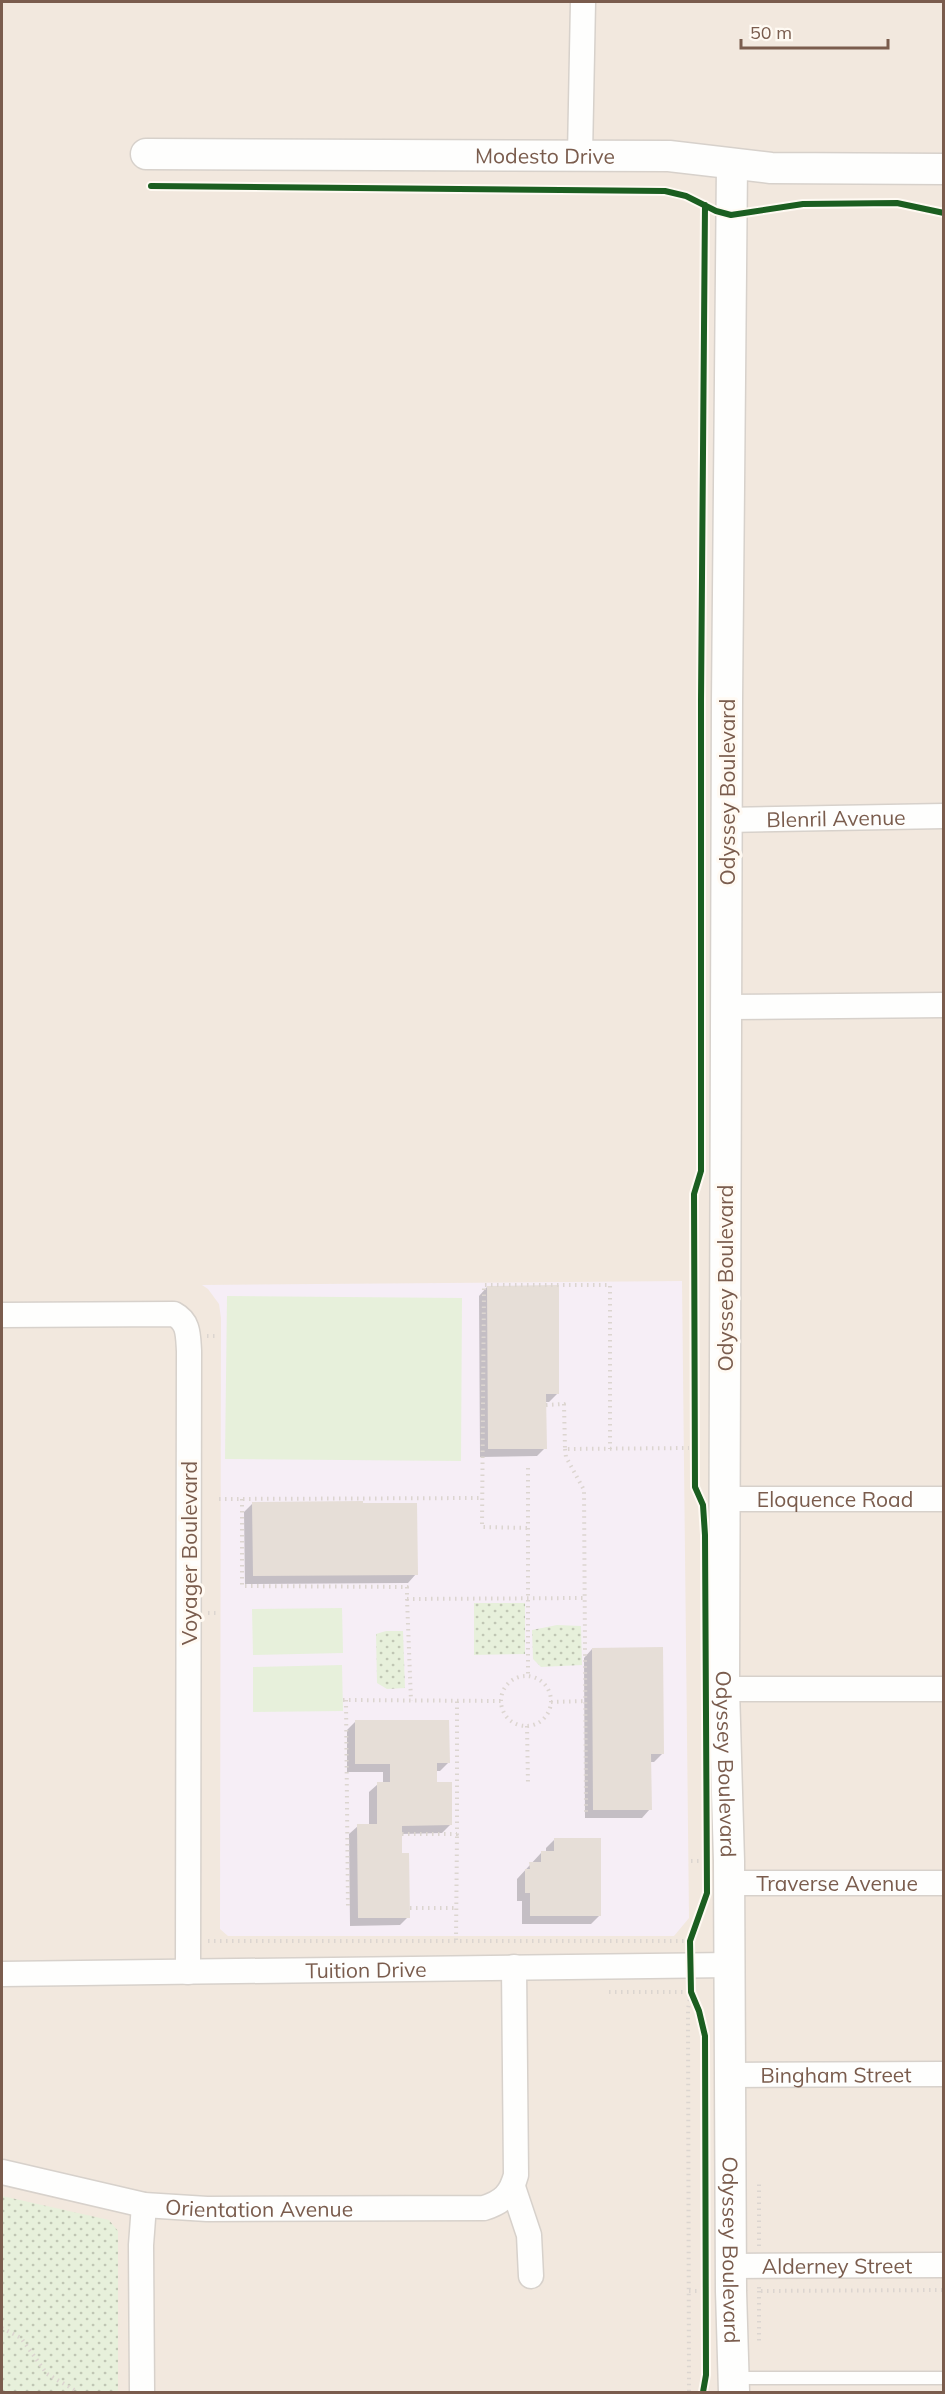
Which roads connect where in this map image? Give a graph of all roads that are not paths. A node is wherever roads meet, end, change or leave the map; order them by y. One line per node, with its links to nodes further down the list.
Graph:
1 (583, 2): 3 (street)
2 (146, 154): 3 (street, Modesto Drive)
3 (580, 155): 4 (street, Modesto Drive)
4 (732, 164): 5 (street, Modesto Drive); 7 (street, Odyssey Boulevard)
5 (944, 170)
6 (944, 816): 7 (street, Blenril Avenue)
7 (726, 820): 9 (street, Odyssey Boulevard)
8 (944, 1005): 9 (street)
9 (726, 1007): 11 (street, Odyssey Boulevard)
10 (2, 1315): 19 (street, Voyager Boulevard)
11 (725, 1499): 12 (street, Eloquence Road); 13 (street, Odyssey Boulevard)
12 (944, 1499)
13 (724, 1689): 14 (street); 15 (street, Odyssey Boulevard)
14 (944, 1689)
15 (718, 1878): 16 (street, Traverse Avenue); 17 (street, Odyssey Boulevard)
16 (944, 1884)
17 (730, 1965): 18 (street, Tuition Drive); 22 (street, Odyssey Boulevard)
18 (514, 1967): 19 (street, Tuition Drive); 24 (street)
19 (188, 1971): 20 (street, Tuition Drive)
20 (2, 1974)
21 (944, 2074): 22 (street, Bingham Street)
22 (730, 2075): 27 (street, Odyssey Boulevard)
23 (2, 2172): 25 (street, Orientation Avenue)
24 (513, 2187): 25 (street, Orientation Avenue); 28 (street)
25 (144, 2205): 31 (street)
26 (944, 2265): 27 (street, Alderney Street)
27 (732, 2271): 30 (street, Odyssey Boulevard)
28 (531, 2276)
29 (944, 2378): 30 (lane)
30 (734, 2385)
31 (142, 2392)

